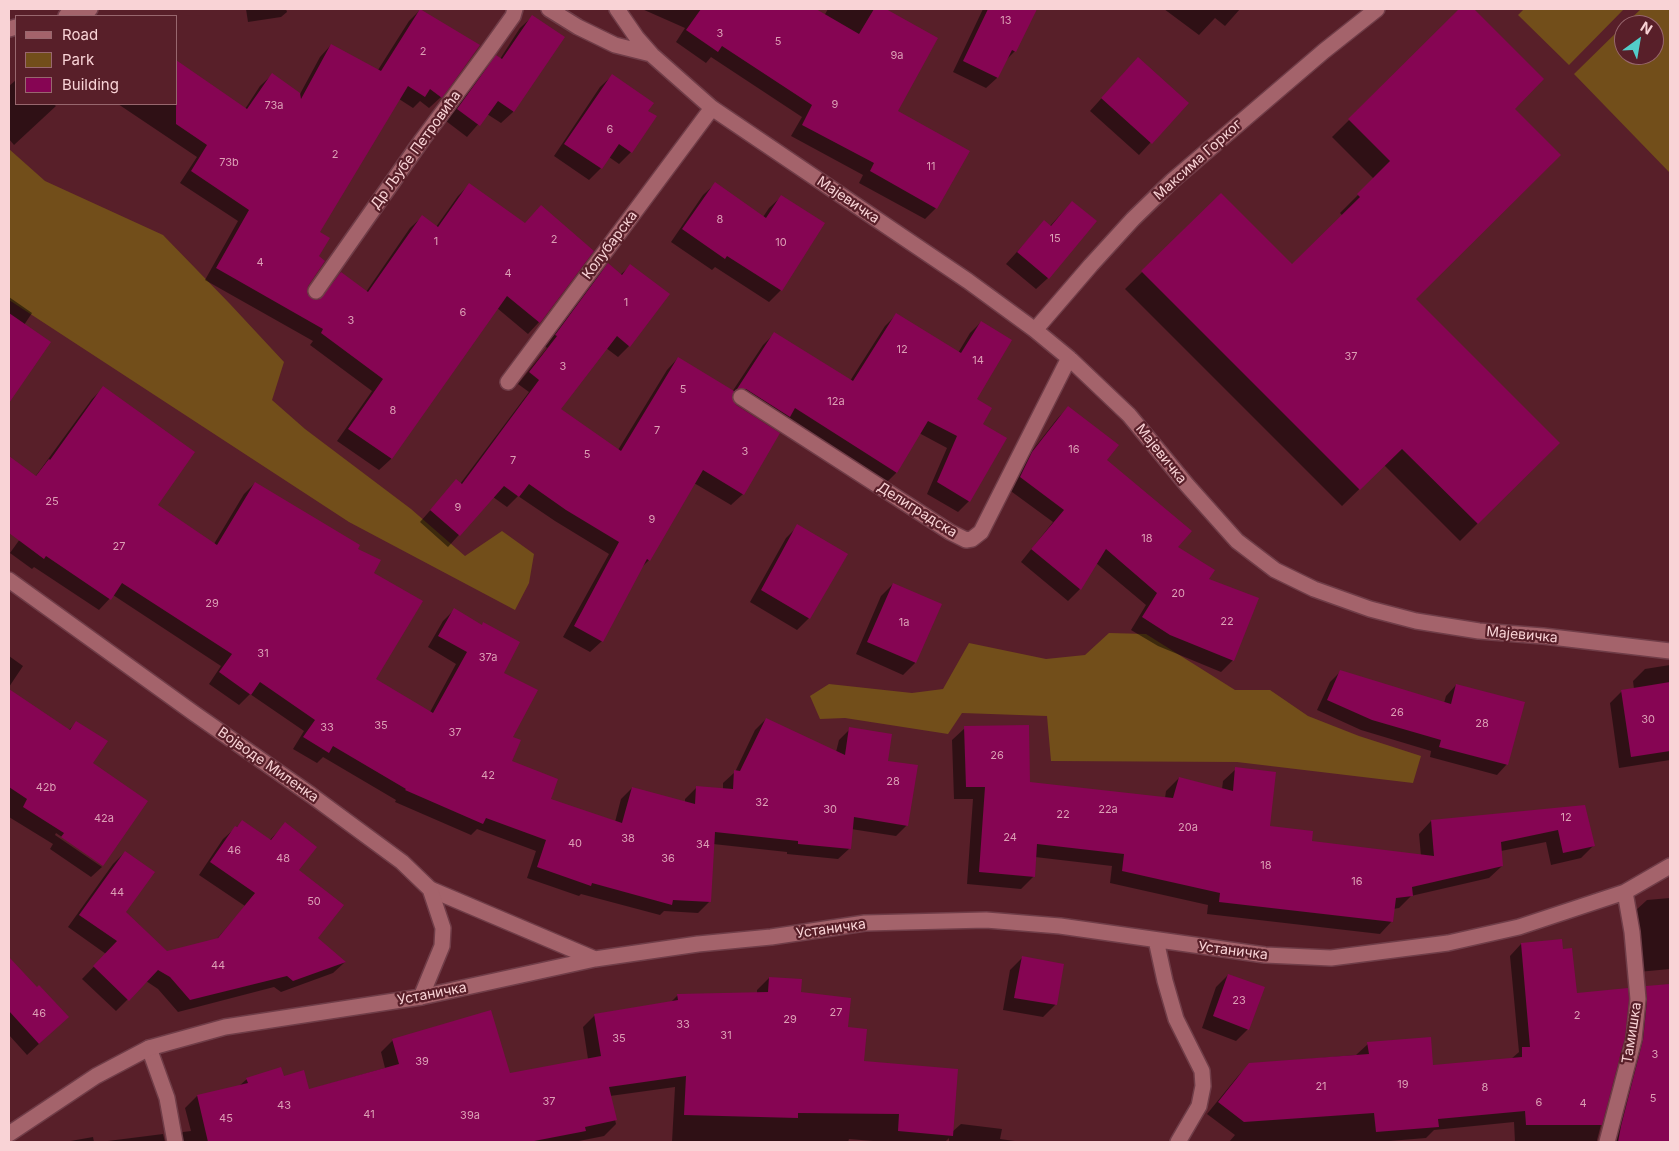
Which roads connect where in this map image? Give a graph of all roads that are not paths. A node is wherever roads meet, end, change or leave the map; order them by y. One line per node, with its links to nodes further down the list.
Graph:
1 (90, 9): 6 (street)
2 (516, 9): 9 (street, Др Љубе Петровића)
3 (549, 9): 7 (street)
4 (617, 9): 7 (street, Мајевичка)
5 (1377, 9): 10 (street, Максима Горког)
6 (69, 15)
7 (652, 55): 8 (street, Мајевичка)
8 (712, 108): 10 (street, Мајевичка); 12 (street, Колубарска)
9 (316, 291)
10 (1035, 330): 11 (street, Мајевичка)
11 (1069, 358): 13 (street, Делиградска); 15 (street, Мајевичка)
12 (508, 382)
13 (741, 397)
14 (9, 580): 17 (street, Војводе Миленка)
15 (1670, 651)
16 (1670, 866): 18 (street, Устаничка)
17 (430, 889): 20 (street); 21 (street, Војводе Миленка)
18 (1625, 892): 19 (street, Устаничка); 26 (street, Тамишка)
19 (1156, 940): 20 (street, Устаничка); 25 (street)
20 (595, 959): 21 (street, Устаничка)
21 (421, 998): 22 (street, Устаничка)
22 (149, 1048): 23 (street, Устаничка); 24 (street)
23 (9, 1134)
24 (175, 1142)
25 (1178, 1142)
26 (1607, 1142)

